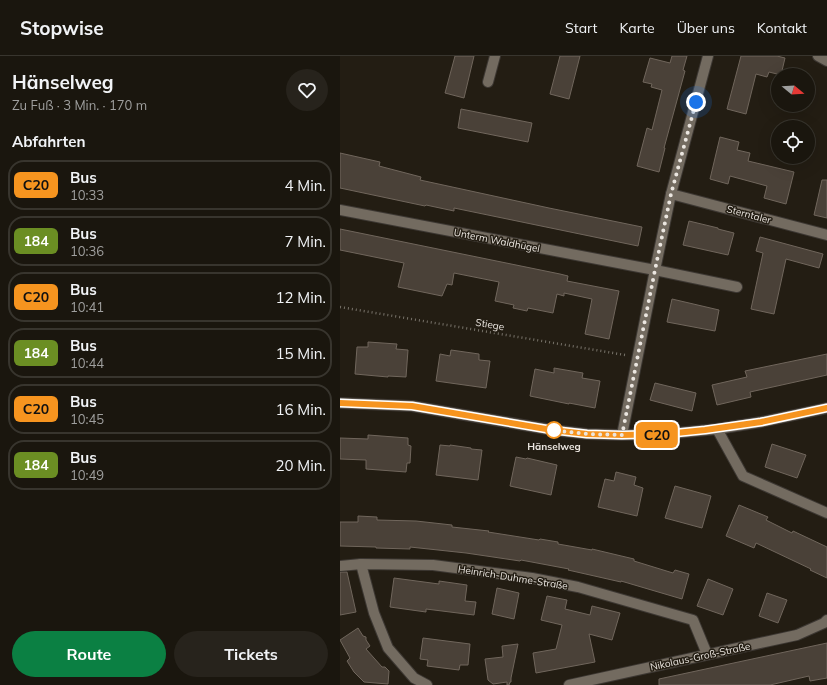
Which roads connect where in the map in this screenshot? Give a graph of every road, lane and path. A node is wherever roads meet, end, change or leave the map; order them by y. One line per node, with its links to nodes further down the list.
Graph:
1 (495, 56): 5 (street)
2 (708, 56): 6 (street)
3 (818, 56): 4 (street)
4 (827, 61)
5 (488, 82)
6 (671, 194): 8 (street, Sterntaler); 9 (street)
7 (340, 210): 9 (street, Unterm Waldhügel)
8 (827, 235)
9 (655, 270): 10 (street); 12 (street)
10 (737, 287)
11 (340, 307): 12 (path, Stiege)
12 (638, 357): 16 (street)
13 (340, 402): 16 (street)
14 (827, 408): 15 (street)
15 (717, 429): 16 (street); 17 (street)
16 (622, 435)
17 (827, 513)
18 (361, 564): 19 (street, Heinrich-Duhme-Straße); 21 (street, Heinrich-Duhme-Straße); 22 (street)
19 (340, 566)
20 (827, 620): 21 (street, Nikolaus-Groß-Straße)
21 (708, 654): 23 (street, Nikolaus-Groß-Straße)
22 (427, 685)
23 (569, 685)

